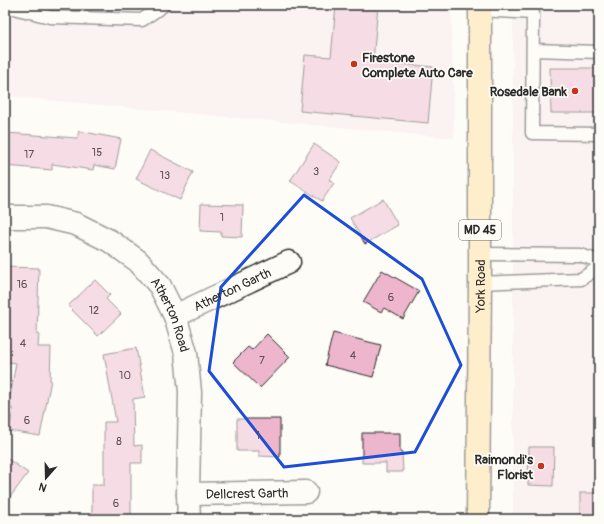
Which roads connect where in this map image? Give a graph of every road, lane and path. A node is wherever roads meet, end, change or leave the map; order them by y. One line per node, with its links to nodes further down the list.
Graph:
1 (164, 5): 2 (lane)
2 (5, 6)
3 (480, 8): 4 (lane); 8 (main road, York Road / MD 45)
4 (533, 50): 5 (lane); 6 (lane)
5 (599, 52)
6 (599, 134)
7 (5, 217): 13 (street, Atherton Road)
8 (480, 254): 9 (lane); 12 (main road, York Road / MD 45)
9 (599, 261)
10 (289, 262): 13 (street, Atherton Garth)
11 (599, 267): 12 (lane)
12 (480, 283): 17 (main road, York Road / MD 45)
13 (175, 316): 15 (street, Atherton Road)
14 (306, 492): 15 (street, Dellcrest Garth)
15 (188, 494): 16 (street, Atherton Road)
16 (189, 519)
17 (478, 519)

